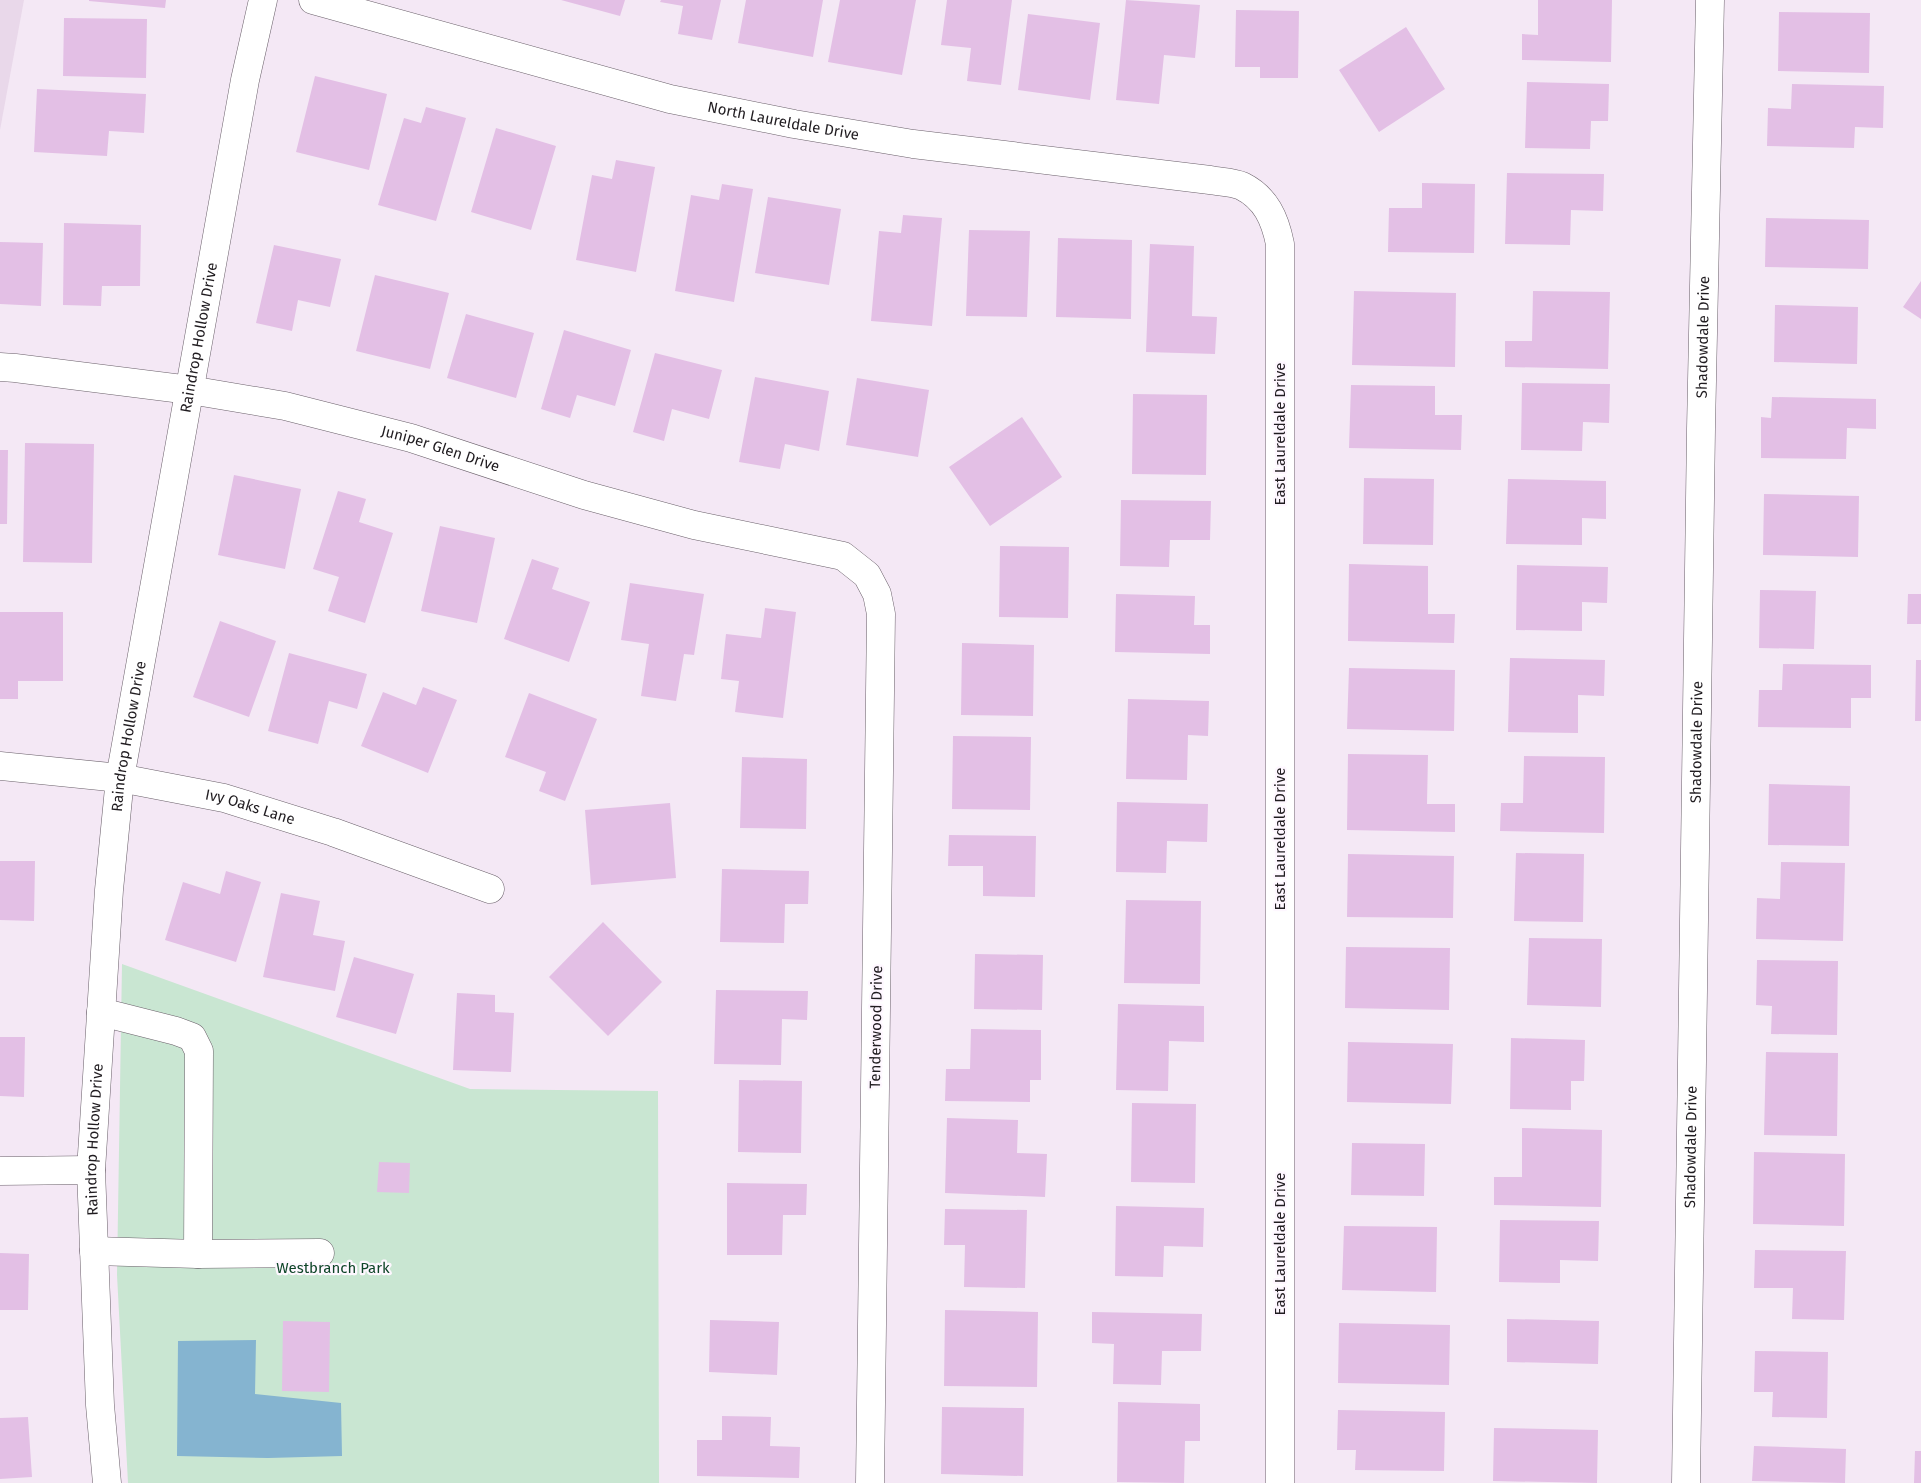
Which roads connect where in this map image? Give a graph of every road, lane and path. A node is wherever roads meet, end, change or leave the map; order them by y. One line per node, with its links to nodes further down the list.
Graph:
1 (263, 0): 6 (street, Raindrop Hollow Drive)
2 (313, 0): 4 (street, North Laureldale Drive)
3 (1710, 0): 20 (street, Shadowdale Drive)
4 (1261, 199): 19 (street, East Laureldale Drive)
5 (0, 367): 6 (street, Juniper Glen Drive)
6 (190, 390): 7 (street, Juniper Glen Drive); 9 (street, Raindrop Hollow Drive)
7 (866, 575): 18 (street, Tenderwood Drive)
8 (0, 766): 9 (street, Ivy Oaks Lane)
9 (120, 778): 10 (street, Ivy Oaks Lane); 11 (street, Raindrop Hollow Drive)
10 (490, 889)
11 (101, 1012): 12 (street, Raindrop Hollow Drive); 16 (street)
12 (91, 1170): 13 (street); 14 (street, Raindrop Hollow Drive)
13 (0, 1171)
14 (94, 1251): 16 (street); 17 (street, Raindrop Hollow Drive)
15 (320, 1253): 16 (street)
16 (198, 1254)
17 (107, 1483)
18 (870, 1483)
19 (1280, 1483)
20 (1686, 1483)

